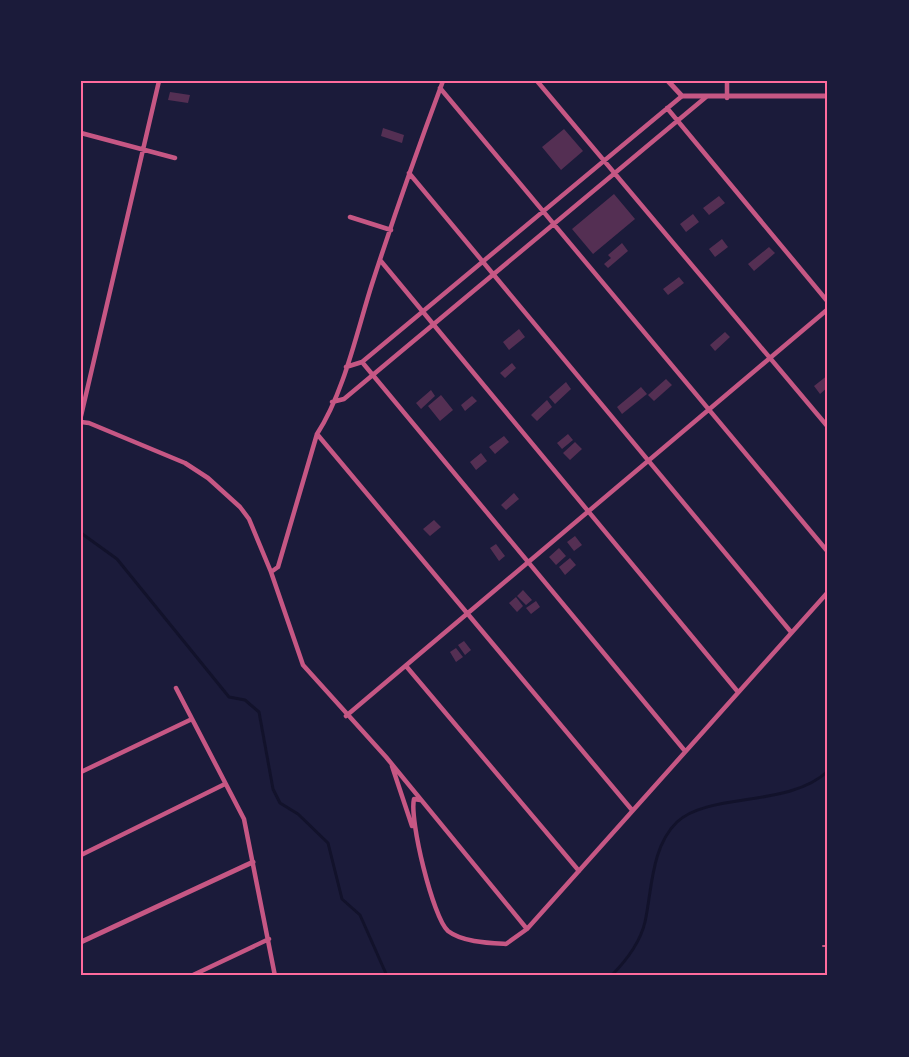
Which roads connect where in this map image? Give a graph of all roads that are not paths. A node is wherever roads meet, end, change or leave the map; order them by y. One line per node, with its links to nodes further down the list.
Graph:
1 (159, 81): 14 (street)
2 (443, 81): 6 (street)
3 (537, 81): 16 (street)
4 (668, 81): 7 (street)
5 (726, 81): 10 (street)
6 (440, 88): 17 (street); 19 (street)
7 (682, 96): 9 (street); 11 (street)
8 (828, 96): 10 (street)
9 (706, 97): 10 (street); 12 (street)
10 (727, 98)
11 (667, 108): 12 (street); 16 (street)
12 (678, 121): 18 (street); 26 (street)
13 (81, 133): 14 (street)
14 (144, 149): 15 (street); 36 (street)
15 (175, 158)
16 (603, 160): 18 (street); 19 (street)
17 (409, 173): 22 (street); 24 (street)
18 (616, 174): 21 (street); 30 (street)
19 (543, 210): 21 (street); 24 (street)
20 (350, 217): 22 (street)
21 (554, 223): 25 (street); 35 (street)
22 (391, 230): 23 (street)
23 (380, 260): 28 (street); 32 (street)
24 (482, 261): 25 (street); 28 (street)
25 (493, 274): 29 (street); 40 (street)
26 (828, 302)
27 (828, 309): 30 (street)
28 (423, 310): 29 (street); 31 (street)
29 (432, 325): 33 (street); 41 (street)
30 (770, 358): 35 (street); 38 (street)
31 (362, 362): 32 (street); 33 (street)
32 (346, 367): 34 (street)
33 (372, 375): 34 (street); 43 (street)
34 (332, 402): 39 (street)
35 (710, 410): 40 (street); 42 (street)
36 (81, 416)
37 (81, 422): 44 (street)
38 (828, 428)
39 (317, 434): 44 (street); 46 (street)
40 (649, 461): 41 (street); 47 (street)
41 (588, 513): 43 (street); 50 (street)
42 (828, 552)
43 (529, 563): 46 (street); 53 (street)
44 (271, 572): 51 (street)
45 (828, 592): 47 (street)
46 (468, 614): 48 (street); 58 (street)
47 (791, 632): 50 (street)
48 (406, 666): 51 (street); 62 (street)
49 (176, 688): 52 (street)
50 (738, 692): 53 (street)
51 (346, 716): 54 (street)
52 (192, 719): 55 (street); 56 (street)
53 (685, 751): 58 (street)
54 (391, 764): 57 (street); 59 (street)
55 (81, 772)
56 (225, 784): 60 (street); 61 (street)
57 (421, 800): 59 (street); 63 (street)
58 (632, 810): 62 (street)
59 (415, 831): 63 (street)
60 (81, 855)
61 (253, 862): 64 (street); 65 (street)
62 (579, 871): 63 (street)
63 (527, 929)
64 (269, 939): 68 (street); 69 (street)
65 (81, 942)
66 (824, 946): 67 (lane)
67 (828, 946)
68 (191, 976)
69 (275, 976)

